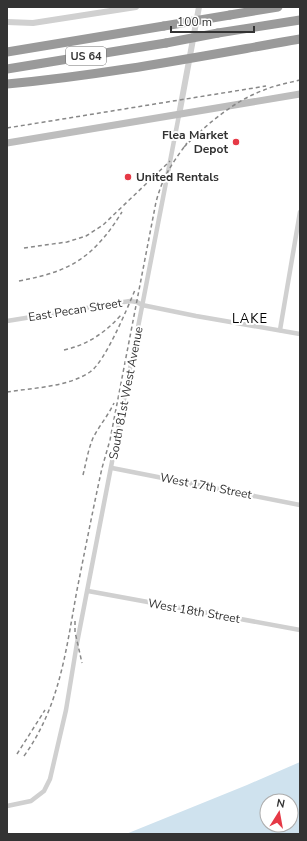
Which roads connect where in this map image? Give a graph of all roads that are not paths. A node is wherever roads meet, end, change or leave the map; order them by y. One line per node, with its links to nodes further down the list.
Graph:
1 (136, 7): 5 (street)
2 (199, 7): 8 (street, South 81st West Avenue)
3 (278, 7): 7 (highway, US 64, bridge)
4 (300, 20): 9 (highway, US 64, bridge)
5 (7, 22)
6 (300, 39): 8 (highway)
7 (7, 52)
8 (188, 58): 10 (highway); 12 (street, South 81st West Avenue)
9 (7, 69)
10 (7, 84)
11 (300, 94): 12 (main road)
12 (178, 115): 13 (main road); 15 (street, South 81st West Avenue)
13 (7, 143)
14 (300, 212): 17 (street)
15 (142, 305): 16 (street, East Pecan Street); 17 (street, East Pecan Street); 19 (street, South 81st West Avenue)
16 (7, 320)
17 (280, 330): 18 (street, East Pecan Street)
18 (300, 334)
19 (112, 468): 20 (street, West 17th Street); 21 (street, South 81st West Avenue)
20 (300, 505)
21 (88, 591): 22 (street, West 18th Street); 23 (street, South 81st West Avenue)
22 (300, 630)
23 (7, 806)

